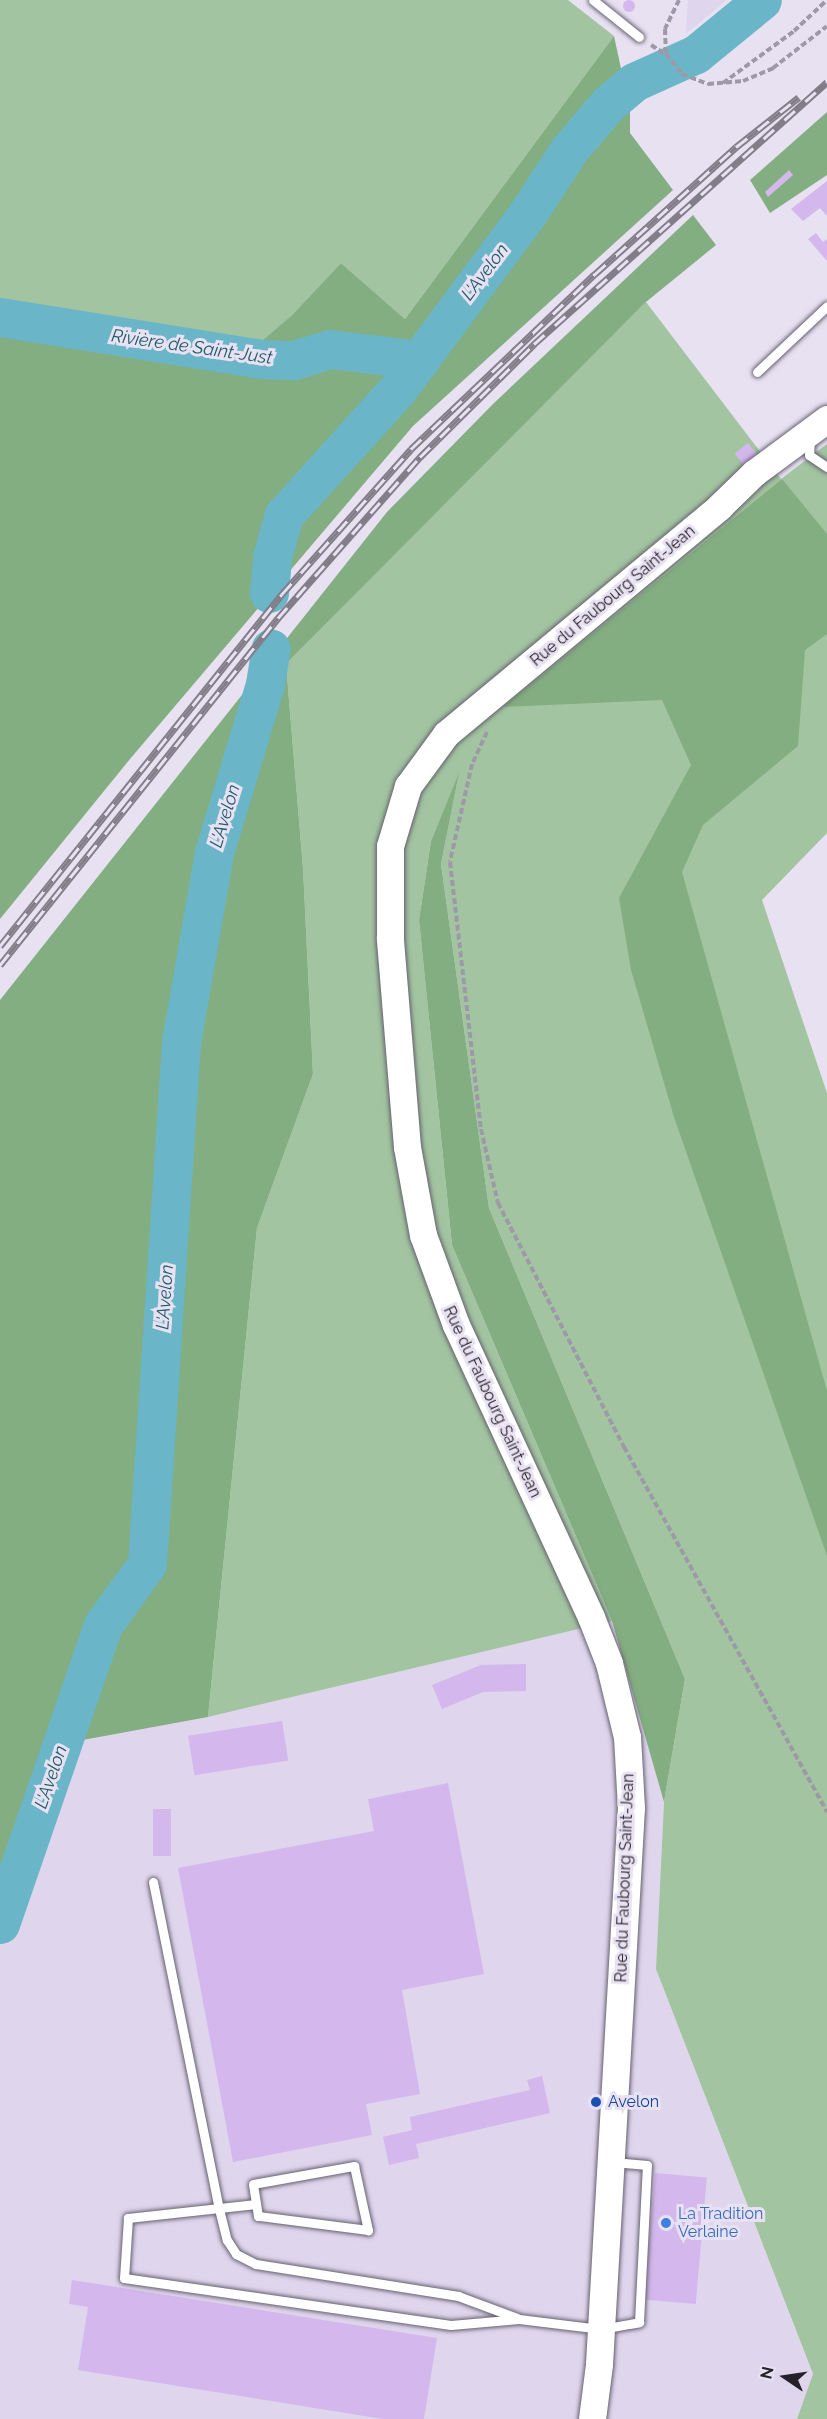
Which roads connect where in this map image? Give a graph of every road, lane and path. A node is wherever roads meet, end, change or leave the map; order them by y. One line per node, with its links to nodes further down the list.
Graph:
1 (593, 0): 5 (lane)
2 (680, 0): 6 (path)
3 (827, 0): 6 (path)
4 (827, 26): 6 (path)
5 (639, 37)
6 (719, 84)
7 (827, 306): 8 (lane)
8 (757, 372)
9 (821, 443): 13 (main road, Rue du Faubourg Saint-Jean)
10 (490, 724): 11 (path)
11 (827, 1812)
12 (153, 1882): 15 (lane)
13 (611, 2162): 17 (main road, Rue du Faubourg Saint-Jean); 17 (lane)
14 (256, 2204): 14 (lane); 15 (lane)
15 (219, 2209): 16 (lane); 16 (lane)
16 (519, 2319): 17 (lane)
17 (601, 2329): 18 (main road, Rue du Faubourg Saint-Jean)
18 (592, 2419)

